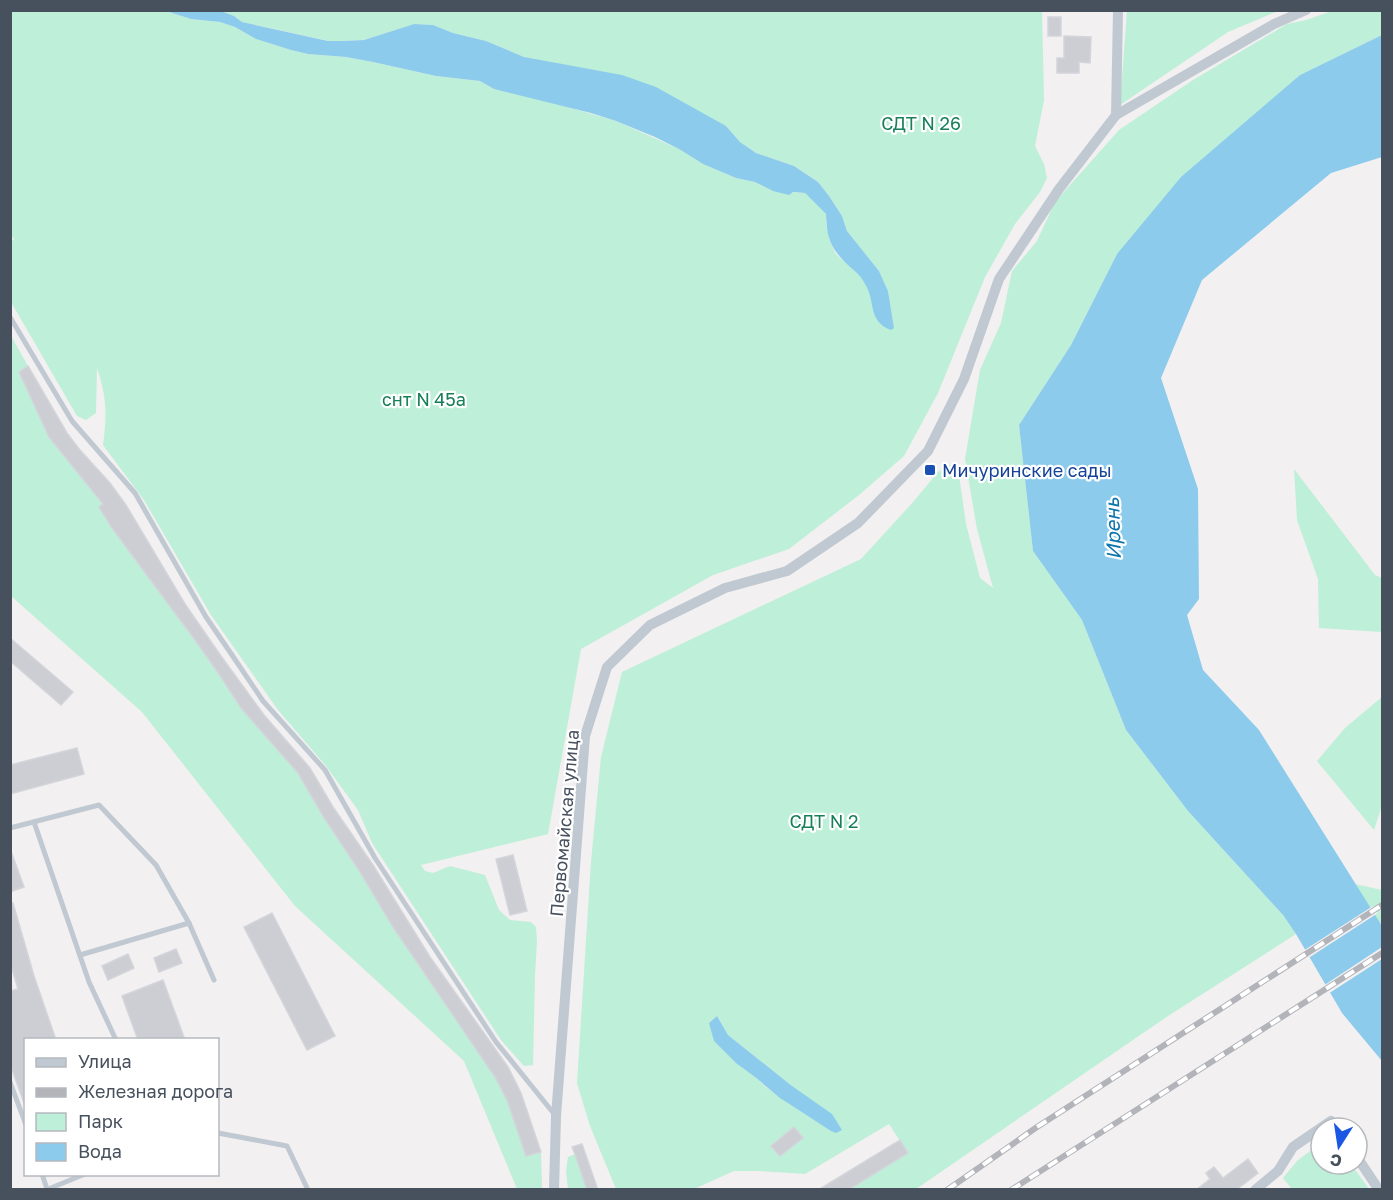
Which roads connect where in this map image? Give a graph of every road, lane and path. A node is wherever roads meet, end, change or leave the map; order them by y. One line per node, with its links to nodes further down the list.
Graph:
1 (1119, 10): 3 (street)
2 (1306, 10): 3 (street, Первомайская улица)
3 (1116, 115): 12 (street, Первомайская улица)
4 (10, 317): 12 (lane)
5 (34, 822): 6 (lane); 7 (lane); 8 (lane)
6 (10, 828)
7 (189, 923): 8 (lane); 9 (lane)
8 (80, 955): 10 (lane)
9 (214, 980)
10 (115, 1038)
11 (10, 1082): 13 (lane)
12 (556, 1116): 20 (street, Первомайская улица)
13 (24, 1120)
14 (219, 1133): 19 (lane)
15 (1309, 1138): 21 (street)
16 (1369, 1175): 22 (street)
17 (80, 1176): 18 (lane)
18 (47, 1189)
19 (308, 1190)
20 (554, 1190)
21 (1255, 1190)
22 (1379, 1190)

